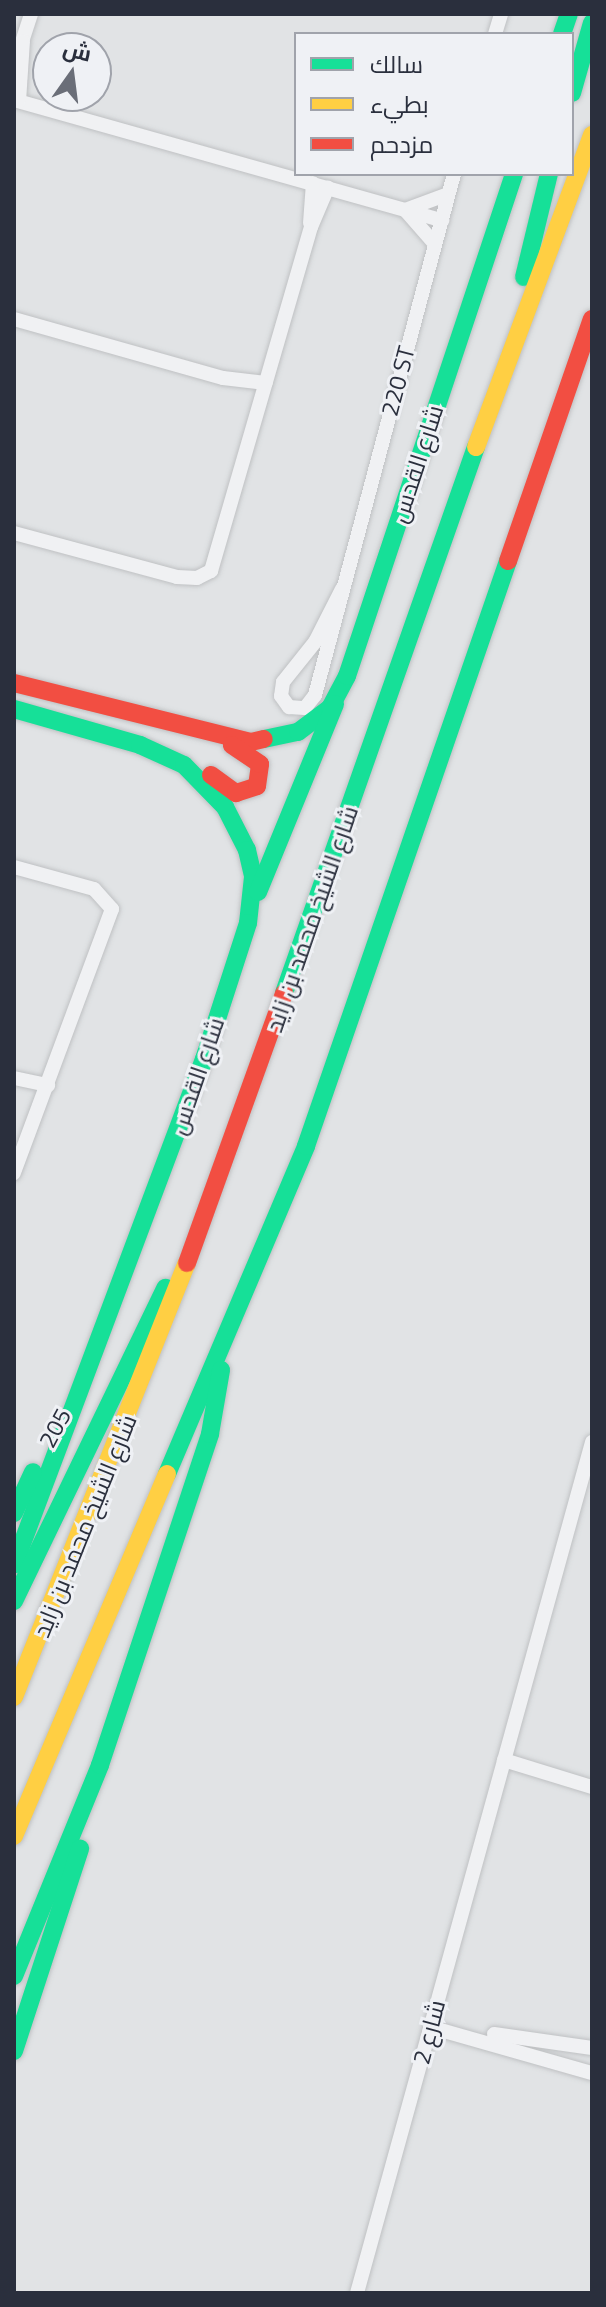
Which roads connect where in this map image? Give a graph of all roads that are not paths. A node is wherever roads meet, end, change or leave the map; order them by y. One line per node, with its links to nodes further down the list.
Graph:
1 (31, 14): 3 (street)
2 (592, 23): 5 (main road)
3 (23, 41): 4 (street); 6 (street)
4 (14, 63)
5 (574, 86)
6 (17, 100): 11 (street)
7 (592, 135): 21 (main road, شارع الشيخ محمد بن زايد)
8 (453, 176): 13 (street, 220 ST)
9 (513, 176): 29 (main road, شارع القدس)
10 (549, 176): 21 (main road)
11 (313, 183): 12 (street); 16 (street)
12 (328, 187): 14 (street); 16 (street)
13 (448, 194): 14 (street); 15 (street, 220 ST)
14 (405, 210): 15 (street); 17 (street)
15 (442, 220): 17 (street, 220 ST)
16 (311, 227): 23 (street)
17 (435, 244): 27 (street, 220 ST)
18 (14, 319): 22 (street)
19 (592, 319): 24 (main road)
20 (592, 341): 24 (main road)
21 (506, 363): 38 (main road, شارع الشيخ محمد بن زايد)
22 (223, 378): 23 (street); 25 (street)
23 (266, 383): 25 (street)
24 (572, 385): 39 (main road)
25 (261, 398): 26 (street)
26 (14, 533)
27 (342, 589): 27 (street, 220 ST)
28 (14, 683): 32 (main road, شارع القدس)
29 (337, 698): 32 (main road, شارع القدس); 34 (main road)
30 (14, 709): 31 (main road, شارع القدس)
31 (97, 732): 32 (main road); 34 (main road, شارع القدس)
32 (198, 733)
33 (14, 867): 36 (street)
34 (248, 923): 40 (main road, شارع القدس)
35 (14, 1081): 36 (street)
36 (46, 1090): 37 (street)
37 (14, 1173)
38 (199, 1234): 44 (main road); 45 (main road, شارع الشيخ محمد بن زايد)
39 (223, 1343): 46 (main road); 49 (main road)
40 (79, 1389): 42 (main road, 205); 43 (main road, شارع القدس)
41 (592, 1442): 47 (street, شارع 2)
42 (14, 1513)
43 (14, 1565)
44 (14, 1601)
45 (14, 1697)
46 (100, 1765): 50 (main road); 54 (main road)
47 (502, 1765): 48 (street); 51 (street, شارع 2)
48 (591, 1786)
49 (14, 1836)
50 (14, 1976)
51 (431, 2022): 52 (street); 56 (street, شارع 2)
52 (475, 2034): 53 (street); 55 (street)
53 (592, 2048)
54 (14, 2051)
55 (592, 2073)
56 (357, 2293)

